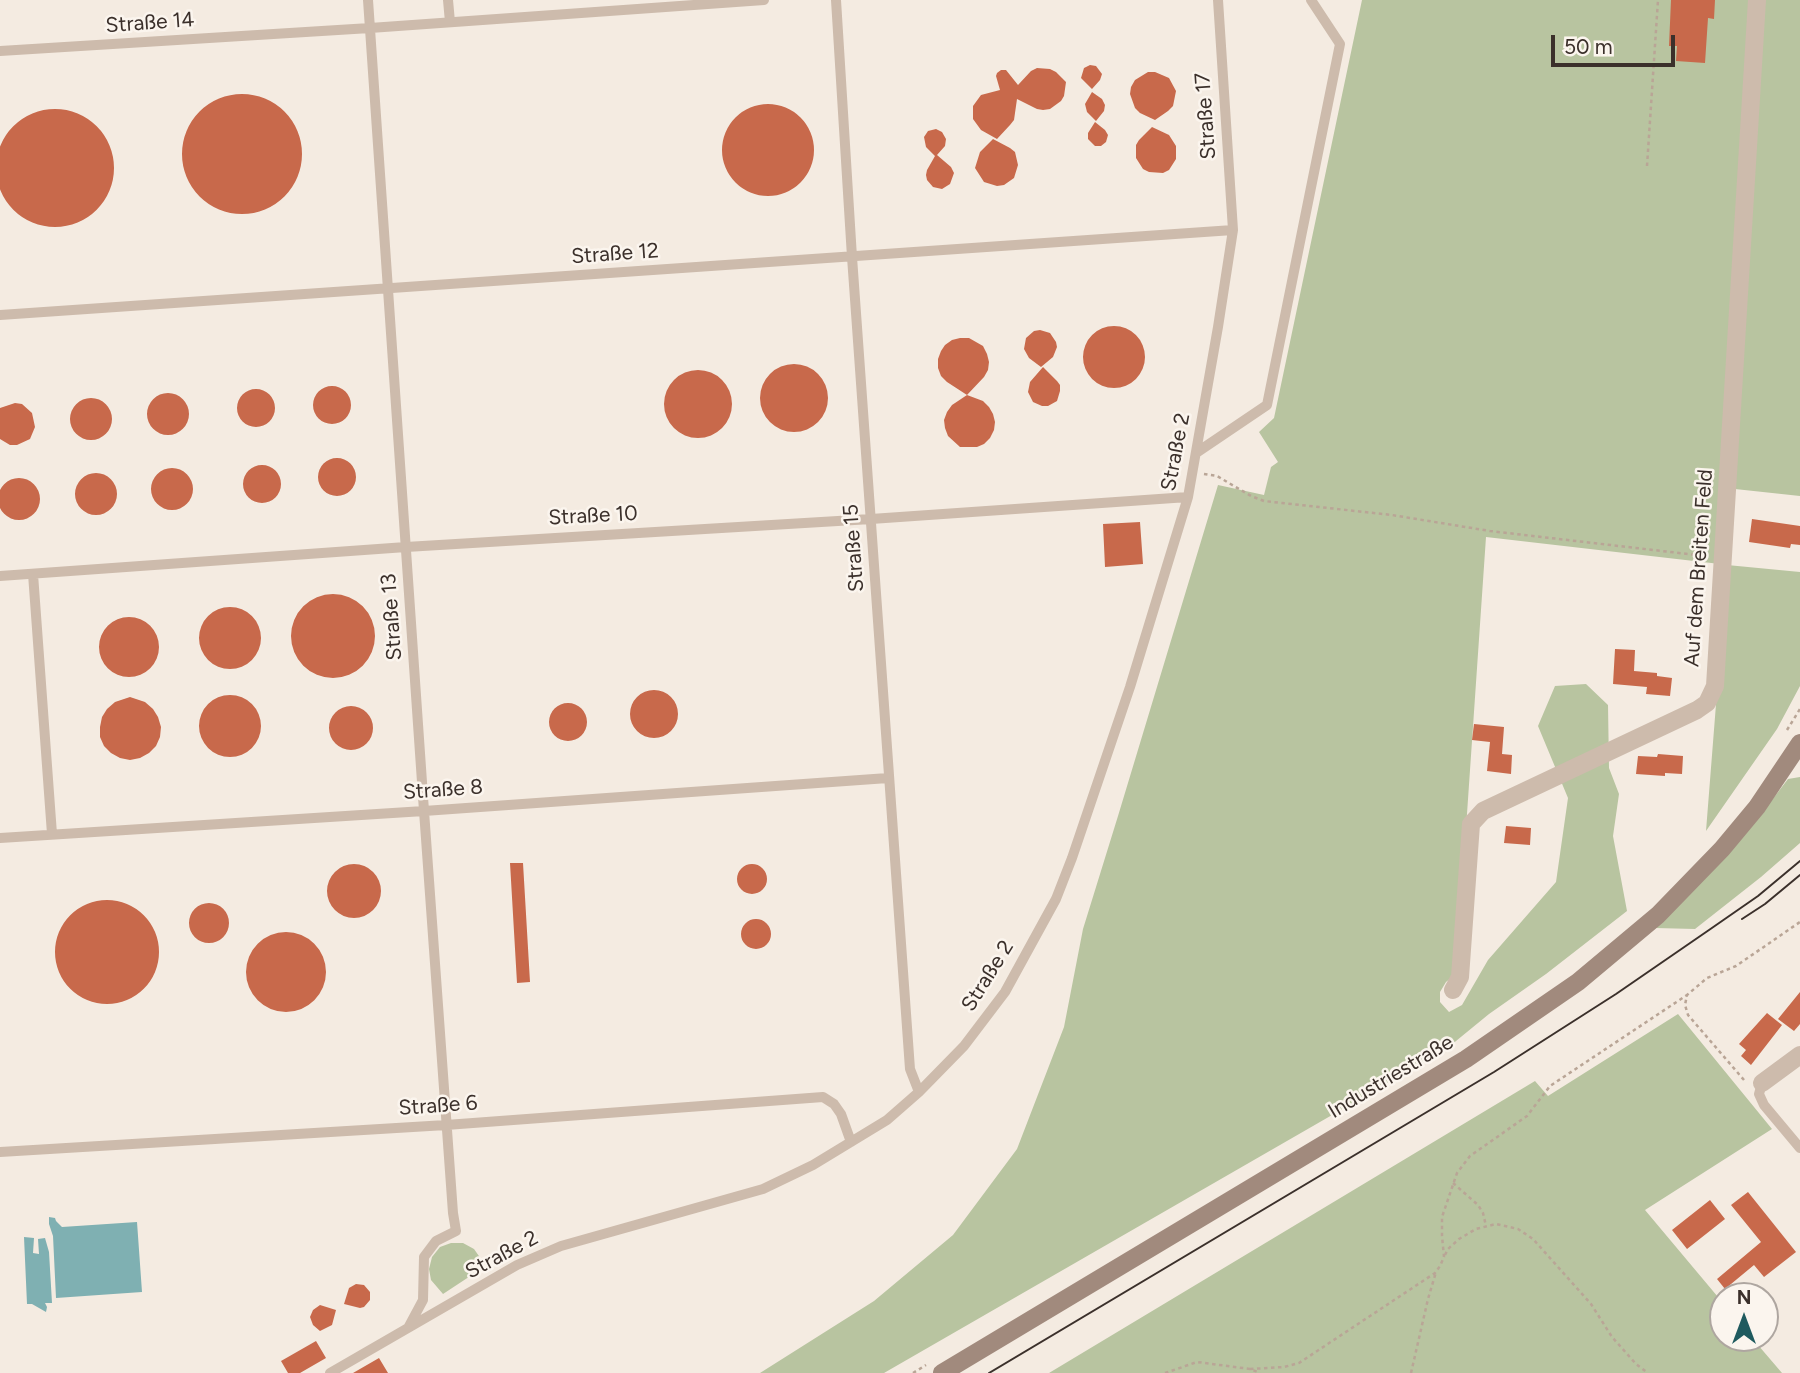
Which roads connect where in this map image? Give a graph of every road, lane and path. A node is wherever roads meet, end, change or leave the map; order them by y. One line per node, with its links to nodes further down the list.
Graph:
1 (368, 0): 10 (lane, Straße 13)
2 (448, 0): 9 (lane)
3 (764, 0): 9 (lane, Straße 14)
4 (836, 0): 14 (lane, Straße 15)
5 (1218, 0): 13 (lane, Straße 17)
6 (1311, 0): 17 (lane)
7 (1658, 0): 12 (path)
8 (1757, 0): 32 (street, Auf dem Breiten Feld)
9 (450, 22): 10 (lane, Straße 14)
10 (370, 28): 11 (lane, Straße 14); 15 (lane, Straße 13)
11 (0, 51)
12 (1647, 166)
13 (1233, 230): 14 (lane, Straße 12); 17 (lane, Straße 2)
14 (852, 257): 15 (lane, Straße 12); 20 (lane, Straße 15)
15 (389, 289): 16 (lane, Straße 12); 21 (lane, Straße 13)
16 (0, 315)
17 (1196, 453): 18 (lane, Straße 2)
18 (1192, 474): 19 (lane, Straße 2); 22 (path)
19 (1188, 497): 20 (lane, Straße 10); 36 (lane, Straße 2)
20 (871, 519): 21 (lane, Straße 10); 27 (lane, Straße 15)
21 (406, 547): 23 (lane, Straße 10); 28 (lane, Straße 13)
22 (1704, 556)
23 (33, 574): 24 (lane, Straße 10); 29 (lane)
24 (0, 576)
25 (1800, 709): 26 (path)
26 (1794, 736): 50 (main road, Industriestraße)
27 (888, 778): 28 (lane, Straße 8); 36 (lane, Straße 15)
28 (424, 811): 29 (lane, Straße 8); 37 (lane, Straße 13)
29 (52, 834): 30 (lane, Straße 8)
30 (0, 838)
31 (1800, 922): 33 (path)
32 (1454, 990)
33 (1687, 995): 35 (path); 41 (path)
34 (1800, 1055): 35 (street)
35 (1760, 1089): 39 (lane)
36 (919, 1092): 38 (lane, Straße 2)
37 (446, 1125): 38 (lane, Straße 6); 40 (lane, Straße 6); 45 (lane, Straße 13)
38 (851, 1142): 45 (lane, Straße 2)
39 (1800, 1148)
40 (0, 1152)
41 (1453, 1183): 42 (path); 43 (path)
42 (1486, 1227): 43 (path); 54 (path)
43 (1444, 1257): 44 (path)
44 (1436, 1272): 47 (path); 53 (path)
45 (407, 1329): 48 (lane, Straße 2)
46 (925, 1366): 49 (path)
47 (1250, 1369): 51 (path); 52 (path)
48 (330, 1373)
49 (913, 1373)
50 (943, 1373)
51 (1165, 1373)
52 (1260, 1373)
53 (1411, 1373)
54 (1648, 1373)

